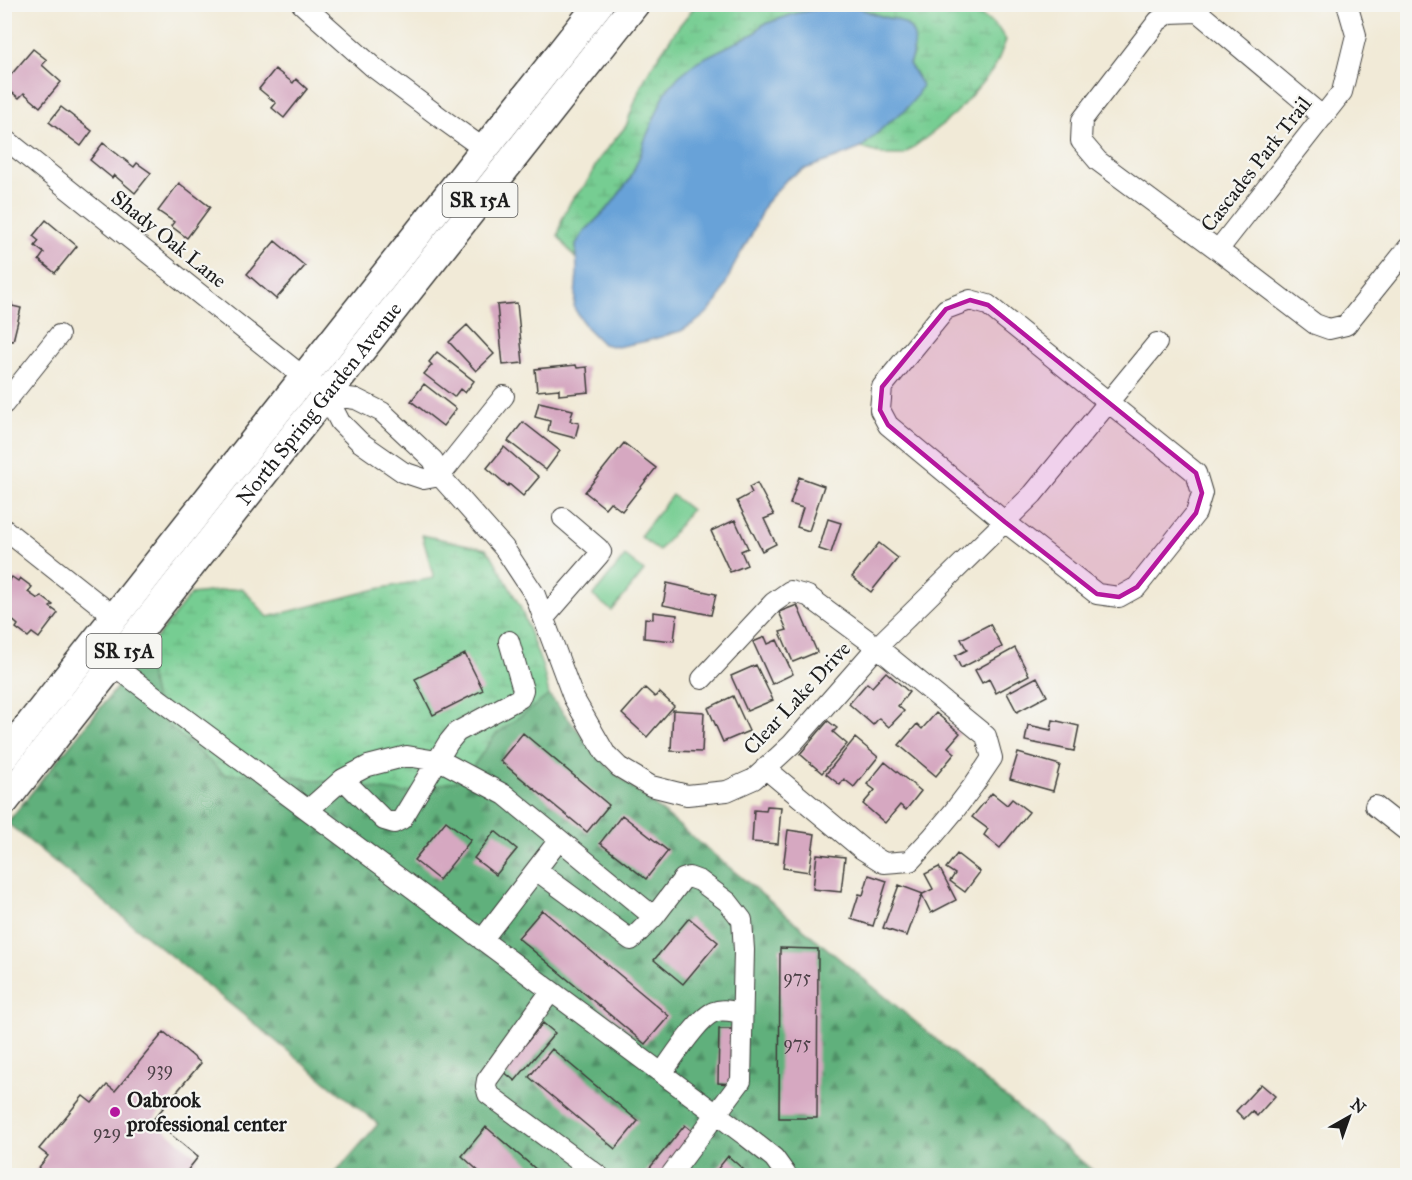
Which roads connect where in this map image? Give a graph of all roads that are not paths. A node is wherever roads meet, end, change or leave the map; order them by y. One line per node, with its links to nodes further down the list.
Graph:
1 (302, 4): 7 (street)
2 (598, 4): 7 (highway, North Spring Garden Avenue / SR 15A)
3 (634, 4): 13 (highway, North Spring Garden Avenue / SR 15A)
4 (1347, 4): 5 (street, Cascades Park Trail)
5 (1323, 117): 9 (street, Cascades Park Trail); 9 (street)
6 (4, 138): 12 (street, Shady Oak Lane)
7 (484, 149): 12 (highway, North Spring Garden Avenue / SR 15A)
8 (1407, 248): 9 (street, Cascades Park Trail)
9 (1218, 250)
10 (59, 335): 15 (street)
11 (1157, 343): 16 (street, Clear Lake Drive)
12 (304, 377): 13 (street); 23 (highway, North Spring Garden Avenue / SR 15A)
13 (326, 395): 17 (street, Clear Lake Drive); 18 (street); 27 (highway, North Spring Garden Avenue / SR 15A)
14 (504, 396): 19 (street)
15 (5, 402)
16 (1108, 403): 21 (street, Clear Lake Drive); 21 (street); 21 (street)
17 (403, 431): 18 (street); 19 (street, Clear Lake Drive)
18 (384, 458): 19 (street)
19 (440, 476): 24 (street, Clear Lake Drive)
20 (563, 518): 24 (street)
21 (1005, 522): 26 (street, Clear Lake Drive)
22 (8, 540): 23 (street)
23 (115, 616): 29 (highway, North Spring Garden Avenue / SR 15A)
24 (544, 618): 31 (street, Clear Lake Drive)
25 (509, 641): 30 (street)
26 (877, 647): 28 (street); 31 (street, Clear Lake Drive); 31 (street)
27 (113, 665): 33 (highway, North Spring Garden Avenue / SR 15A); 35 (street)
28 (702, 679)
29 (4, 757)
30 (438, 761): 32 (street); 32 (street); 37 (street)
31 (765, 768)
32 (343, 779): 35 (street)
33 (4, 802)
34 (1375, 806): 36 (street)
35 (308, 810): 40 (street)
36 (1407, 832)
37 (559, 840): 38 (street); 39 (street)
38 (536, 870): 39 (street); 40 (street)
39 (654, 917): 42 (street)
40 (482, 940): 41 (street)
41 (551, 991): 43 (street); 45 (street)
42 (742, 1013): 43 (street); 44 (street)
43 (662, 1073): 44 (street)
44 (717, 1114): 46 (street); 47 (street)
45 (599, 1176)
46 (670, 1176)
47 (787, 1176)

